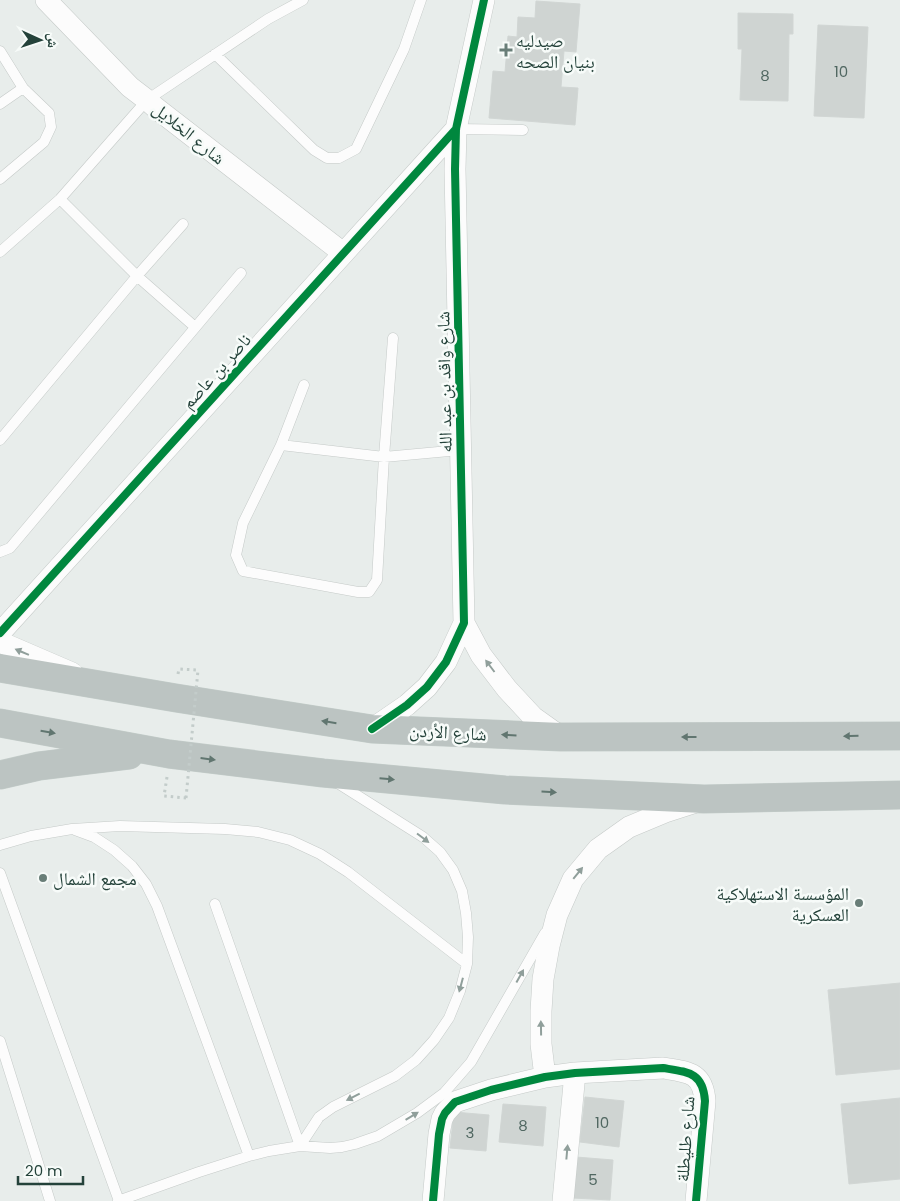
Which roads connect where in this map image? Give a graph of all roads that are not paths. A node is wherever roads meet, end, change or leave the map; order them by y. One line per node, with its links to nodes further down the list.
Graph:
1 (46, 0): 8 (street, شارع الخلايل)
2 (303, 0): 6 (lane)
3 (421, 0): 6 (lane)
4 (484, 0): 10 (street, شارع واقد بن عبد الله)
5 (0, 51): 7 (lane)
6 (215, 54): 8 (lane)
7 (23, 88): 9 (lane); 12 (lane)
8 (147, 100): 13 (lane); 16 (street, شارع الخلايل)
9 (0, 104)
10 (456, 129): 11 (lane); 16 (street, ناصر بن عاصم); 24 (street, شارع واقد بن عبد الله)
11 (523, 130)
12 (0, 179)
13 (60, 199): 15 (lane); 18 (lane)
14 (183, 224): 18 (lane)
15 (0, 252)
16 (343, 253): 28 (street, ناصر بن عاصم)
17 (241, 273): 19 (lane)
18 (137, 276): 19 (lane); 22 (lane)
19 (195, 327): 26 (lane)
20 (393, 338): 25 (lane)
21 (304, 386): 23 (lane)
22 (0, 440)
23 (281, 445): 25 (lane); 25 (lane)
24 (460, 450): 25 (lane); 27 (street, شارع واقد بن عبد الله)
25 (384, 457)
26 (0, 552)
27 (464, 623): 33 (street, شارع واقد بن عبد الله); 35 (street, شارع واقد بن عبد الله, one-way to 27)
28 (0, 633)
29 (0, 642): 31 (street, one-way to 29)
30 (0, 668): 31 (highway, شارع الأردن)
31 (100, 685): 33 (highway, شارع الأردن, one-way to 31)
32 (0, 723): 36 (highway, one-way to 36)
33 (372, 729): 35 (highway, شارع الأردن, one-way to 33)
34 (900, 736): 35 (highway, شارع الأردن, one-way to 35)
35 (561, 737)
36 (157, 752): 37 (highway, one-way to 37); 38 (highway)
37 (323, 773): 40 (highway, one-way to 40); 46 (lane, one-way to 46)
38 (0, 775)
39 (900, 795): 40 (highway)
40 (704, 800): 45 (street, one-way to 40)
41 (72, 829): 42 (lane); 46 (lane); 51 (lane)
42 (0, 845)
43 (0, 873): 53 (lane)
44 (214, 904): 50 (lane)
45 (557, 914): 49 (street, one-way to 45); 50 (lane, one-way to 45)
46 (467, 964): 50 (lane, one-way to 50)
47 (0, 1042): 52 (lane)
48 (575, 1073): 49 (street); 55 (street, one-way to 48); 56 (street, شارع طليطلة)
49 (544, 1077): 54 (street)
50 (300, 1146): 51 (lane)
51 (249, 1156): 53 (lane)
52 (50, 1201)
53 (118, 1201)
54 (433, 1201)
55 (563, 1201)
56 (696, 1201)

